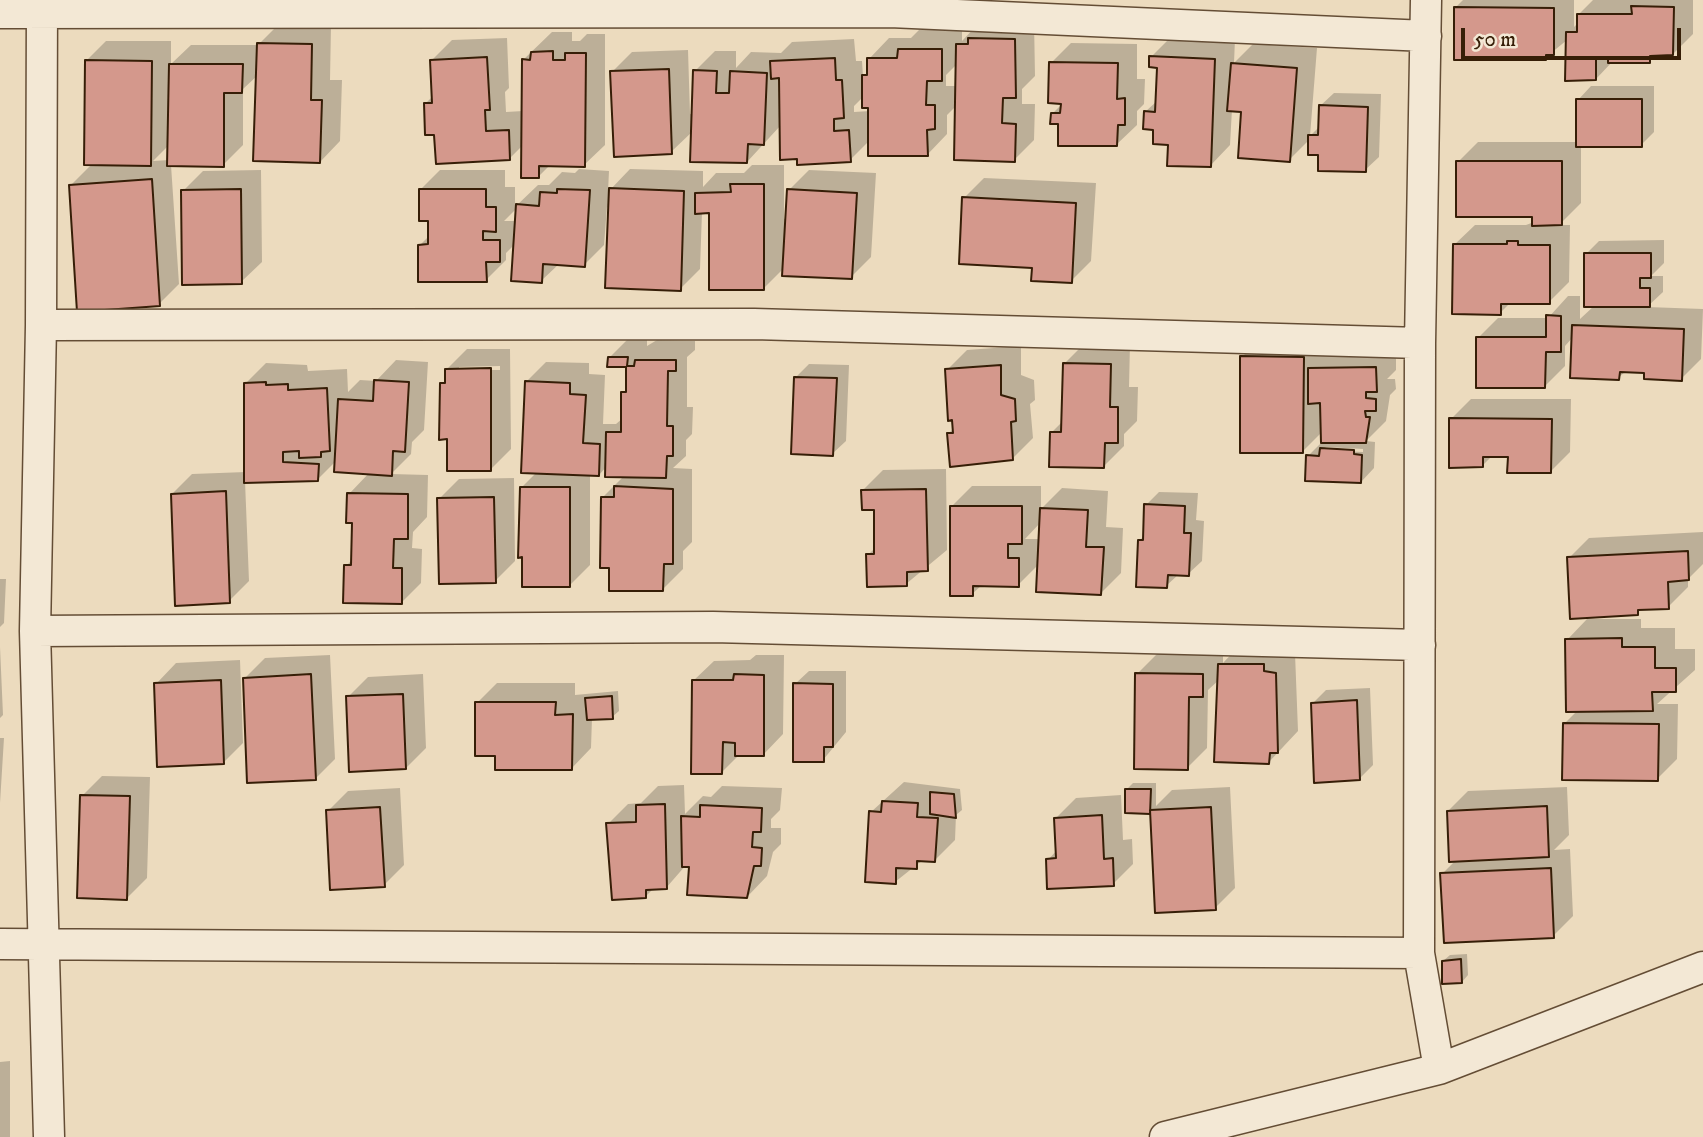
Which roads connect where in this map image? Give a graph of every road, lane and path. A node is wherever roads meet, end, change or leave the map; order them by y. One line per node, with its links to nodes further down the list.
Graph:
1 (1426, 0): 4 (street)
2 (42, 6): 3 (street); 4 (street); 5 (street)
3 (0, 13)
4 (1426, 36): 6 (street)
5 (41, 325): 6 (street); 7 (street)
6 (1420, 344): 8 (street)
7 (35, 631): 8 (street); 10 (street)
8 (1420, 645): 11 (street)
9 (0, 944): 10 (street)
10 (45, 944): 11 (street); 14 (street)
11 (1419, 953): 13 (street)
12 (1703, 967): 13 (street)
13 (1439, 1069): 15 (street)
14 (50, 1137)
15 (1165, 1137)

